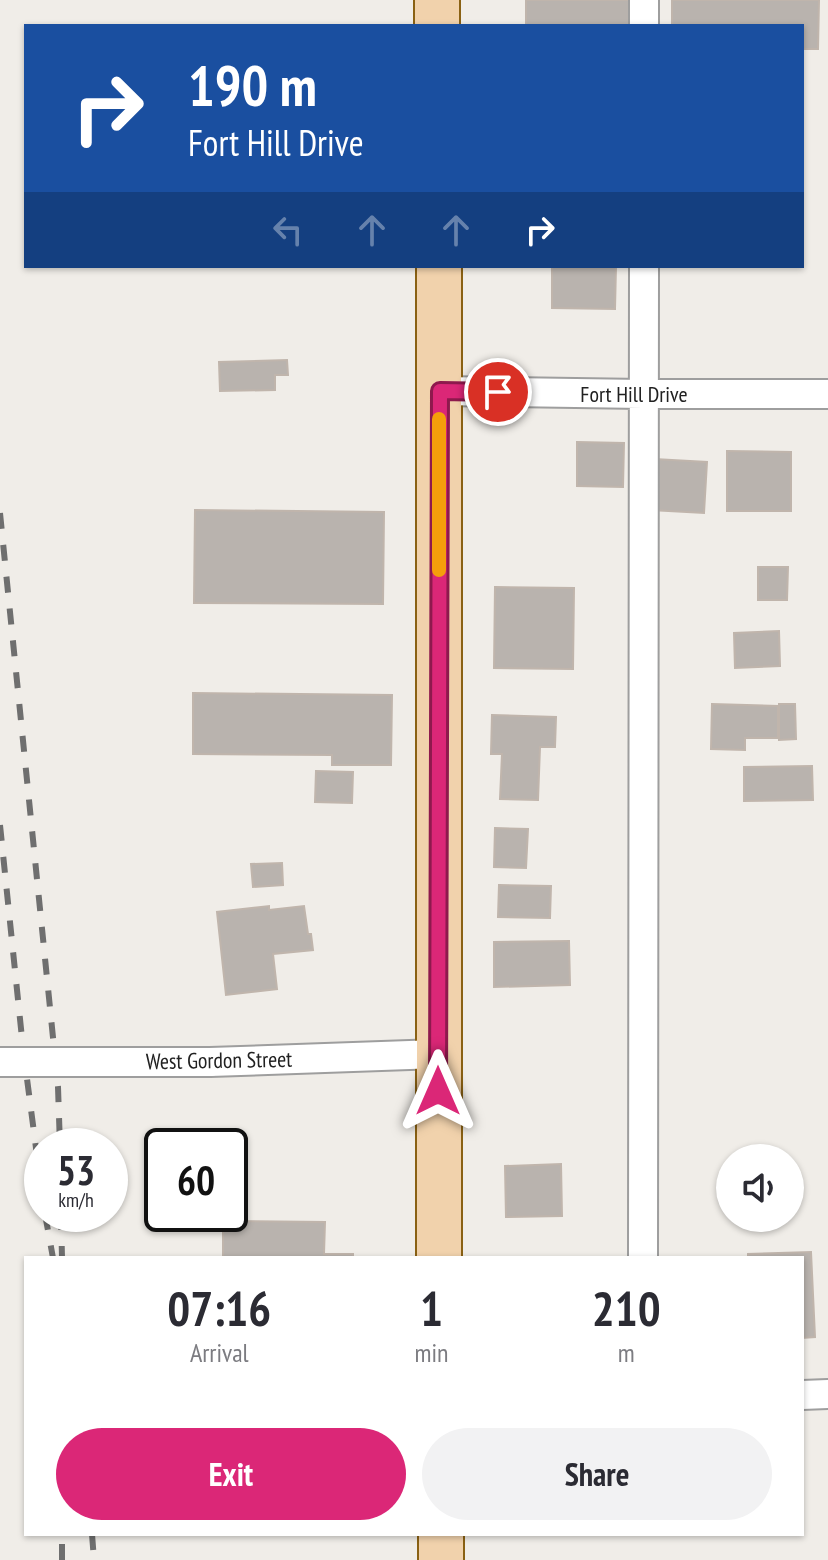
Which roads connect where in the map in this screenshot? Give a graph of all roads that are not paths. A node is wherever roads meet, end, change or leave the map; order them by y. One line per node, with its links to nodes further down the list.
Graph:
1 (437, 0): 3 (main road)
2 (644, 0): 4 (street)
3 (437, 24)
4 (644, 24)
5 (439, 268): 7 (main road)
6 (644, 268): 8 (street)
7 (440, 391): 8 (street, Fort Hill Drive); 10 (main road)
8 (643, 394): 9 (street, Fort Hill Drive); 13 (street)
9 (828, 394)
10 (438, 1059): 11 (street, West Gordon Street, bridge); 12 (main road)
11 (0, 1062)
12 (439, 1256)
13 (643, 1256)
14 (828, 1394): 15 (street)
15 (804, 1395)
16 (441, 1536): 17 (main road)
17 (441, 1560)

